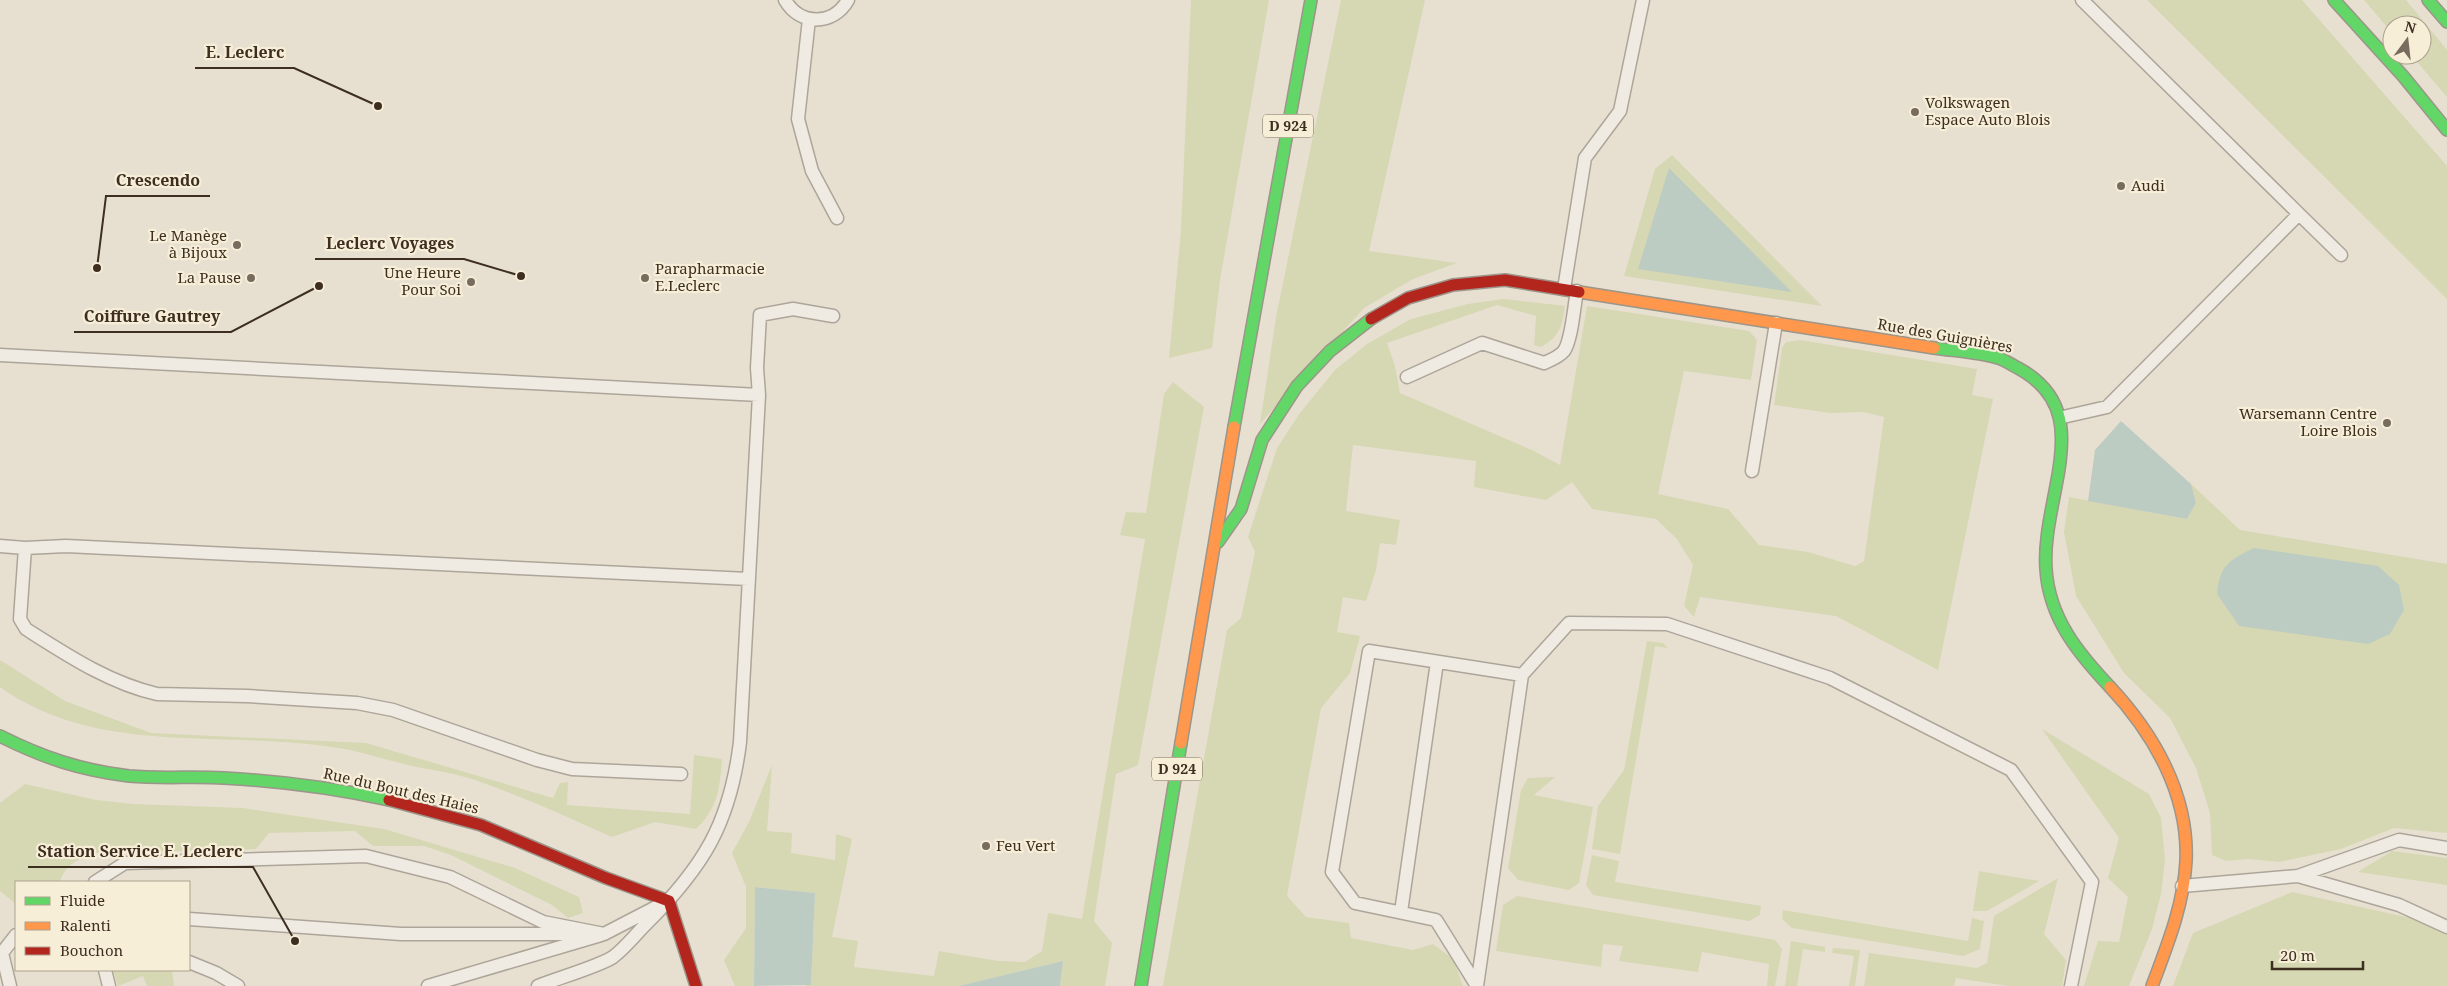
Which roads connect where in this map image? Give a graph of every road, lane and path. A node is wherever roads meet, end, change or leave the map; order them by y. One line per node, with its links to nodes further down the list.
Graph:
1 (785, 0): 8 (lane)
2 (848, 0): 8 (lane)
3 (1311, 0): 25 (street, D 924)
4 (1643, 0): 14 (lane)
5 (2082, 0): 11 (lane)
6 (2334, 0): 10 (street)
7 (2428, 0): 9 (street)
8 (808, 19): 12 (lane)
9 (2447, 22)
10 (2447, 130)
11 (2299, 214): 13 (lane); 21 (lane)
12 (837, 218)
13 (2340, 256)
14 (1564, 289): 15 (street, Rue des Guignières); 25 (street, Rue des Guignières)
15 (1577, 291): 17 (street, Rue des Guignières); 19 (lane)
16 (833, 316): 20 (lane)
17 (1776, 323): 21 (street, Rue des Guignières); 22 (lane)
18 (0, 355): 20 (lane)
19 (1407, 378)
20 (759, 395): 26 (lane)
21 (2063, 417): 34 (street, Rue des Guignières)
22 (1752, 471)
23 (0, 546): 24 (lane)
24 (25, 548): 26 (lane); 30 (lane)
25 (1212, 552): 49 (street, D 924)
26 (748, 579): 35 (lane)
27 (1437, 662): 28 (lane); 36 (lane); 36 (lane)
28 (1522, 675): 50 (lane); 51 (lane)
29 (0, 736): 35 (street, Rue du Bout des Haies)
30 (681, 774)
31 (2447, 848): 32 (lane)
32 (2298, 876): 34 (lane); 38 (lane)
33 (97, 881): 39 (lane)
34 (2182, 886): 52 (street, Rue des Guignières)
35 (669, 901): 39 (lane); 47 (lane); 48 (street)
36 (1401, 912): 50 (lane)
37 (190, 919): 39 (lane)
38 (2447, 927)
39 (604, 934): 46 (lane)
40 (15, 936): 43 (lane)
41 (190, 962): 45 (lane)
42 (105, 971): 44 (lane)
43 (10, 986)
44 (109, 986)
45 (238, 986)
46 (428, 986)
47 (538, 986)
48 (696, 986)
49 (1141, 986)
50 (1477, 986)
51 (2071, 986)
52 (2152, 986)

